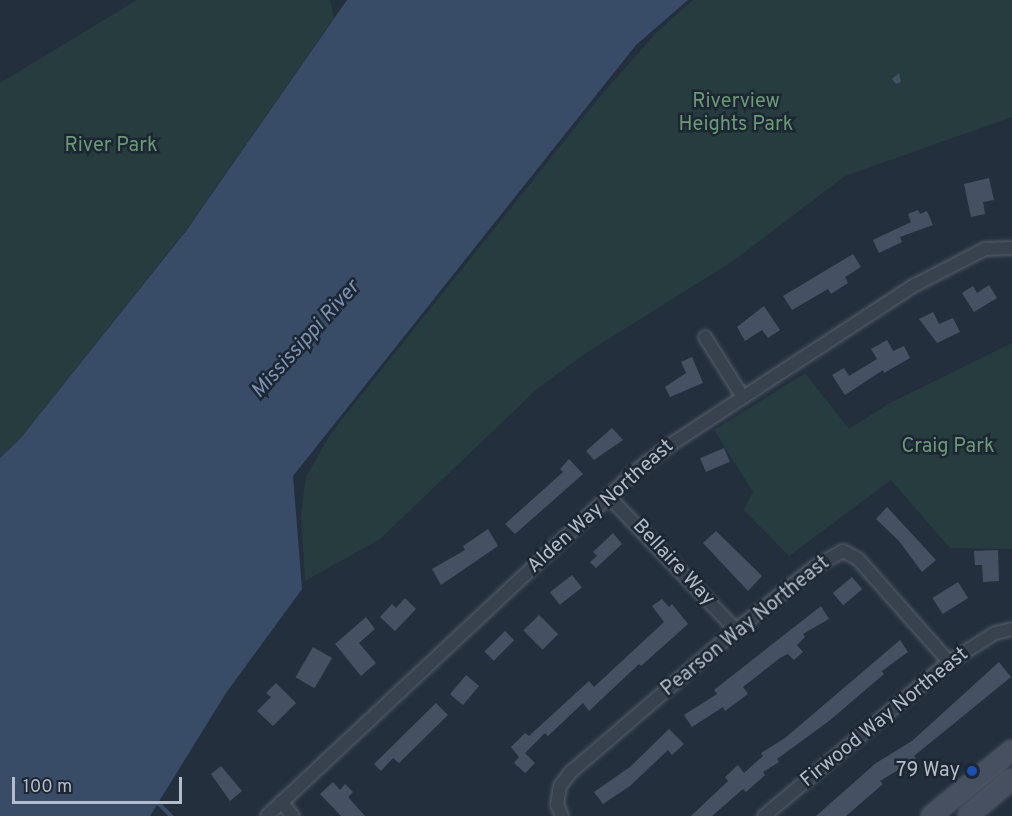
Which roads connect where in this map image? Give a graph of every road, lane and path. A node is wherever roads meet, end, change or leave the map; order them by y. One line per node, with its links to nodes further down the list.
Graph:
1 (1012, 248): 3 (street, Alden Way Northeast)
2 (705, 337): 3 (street)
3 (742, 396): 4 (street, Alden Way Northeast)
4 (609, 497): 6 (street, Bellaire Way); 10 (street, Alden Way Northeast)
5 (1012, 629): 7 (street, Firwood Way Northeast)
6 (736, 630): 7 (street, Pearson Way Northeast); 13 (street, Pearson Way Northeast)
7 (950, 662): 14 (street, Firwood Way Northeast)
8 (1012, 750): 15 (main road)
9 (1012, 779): 16 (main road)
10 (281, 802): 11 (street, Alden Way Northeast); 12 (street)
11 (267, 816)
12 (294, 816)
13 (562, 816)
14 (764, 816)
15 (931, 816)
16 (968, 816)

